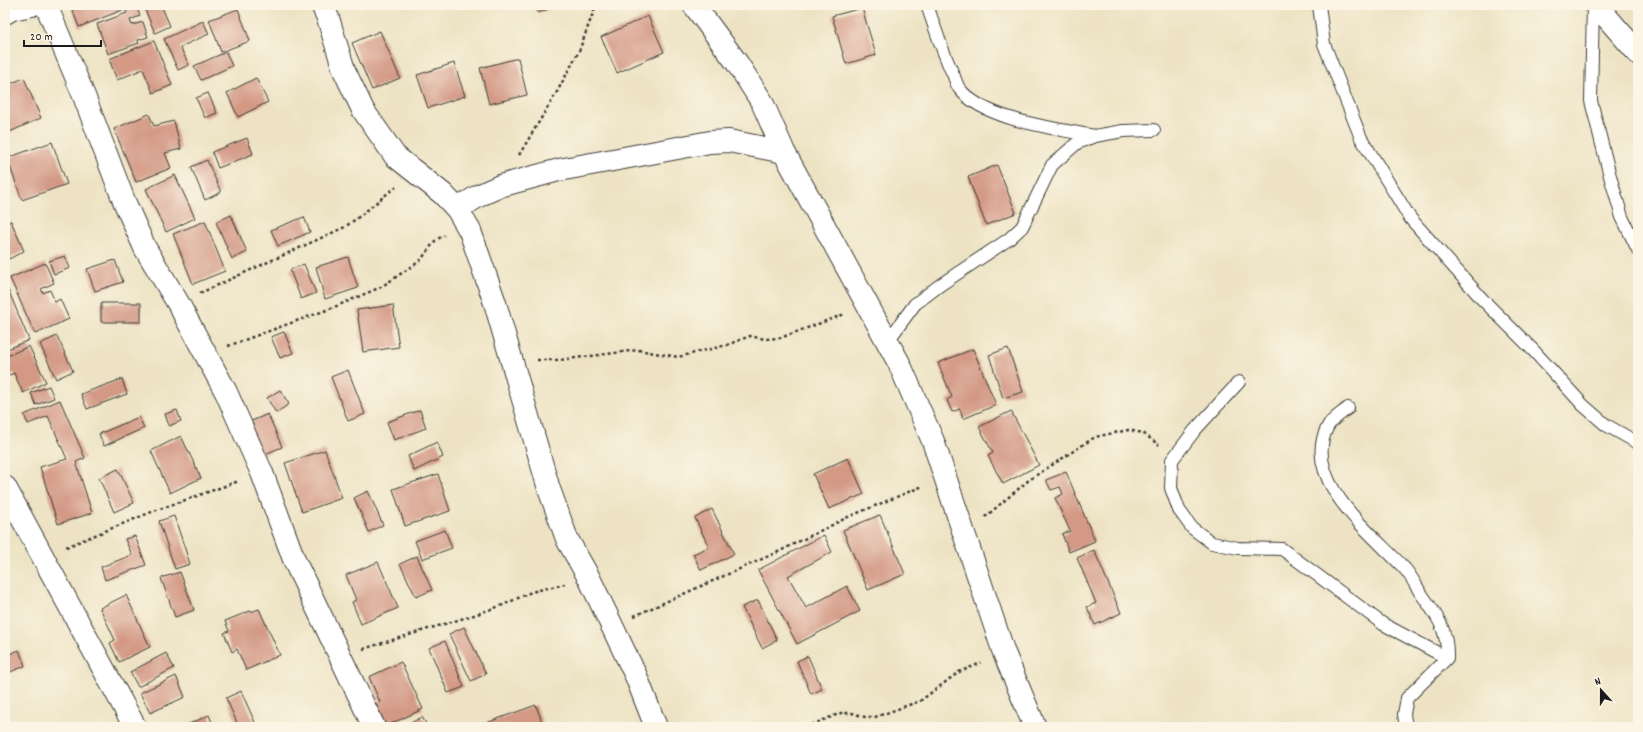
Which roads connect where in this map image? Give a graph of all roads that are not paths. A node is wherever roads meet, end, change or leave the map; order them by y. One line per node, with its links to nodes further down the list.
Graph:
1 (32, 5): 8 (street)
2 (46, 5): 22 (street)
3 (322, 5): 13 (street)
4 (694, 5): 12 (street)
5 (927, 5): 11 (lane)
6 (1319, 5): 18 (lane)
7 (1595, 5): 9 (street); 14 (lane)
8 (5, 12)
9 (1638, 53)
10 (1154, 130): 11 (lane)
11 (1095, 136): 15 (lane)
12 (784, 152): 13 (street); 15 (street)
13 (461, 216): 23 (street)
14 (1638, 250)
15 (887, 342): 24 (street)
16 (1239, 382): 20 (lane)
17 (1348, 408): 20 (lane)
18 (1638, 443)
19 (5, 487): 21 (street)
20 (1447, 658): 25 (lane)
21 (136, 727)
22 (374, 727)
23 (656, 727)
24 (1035, 727)
25 (1406, 727)

